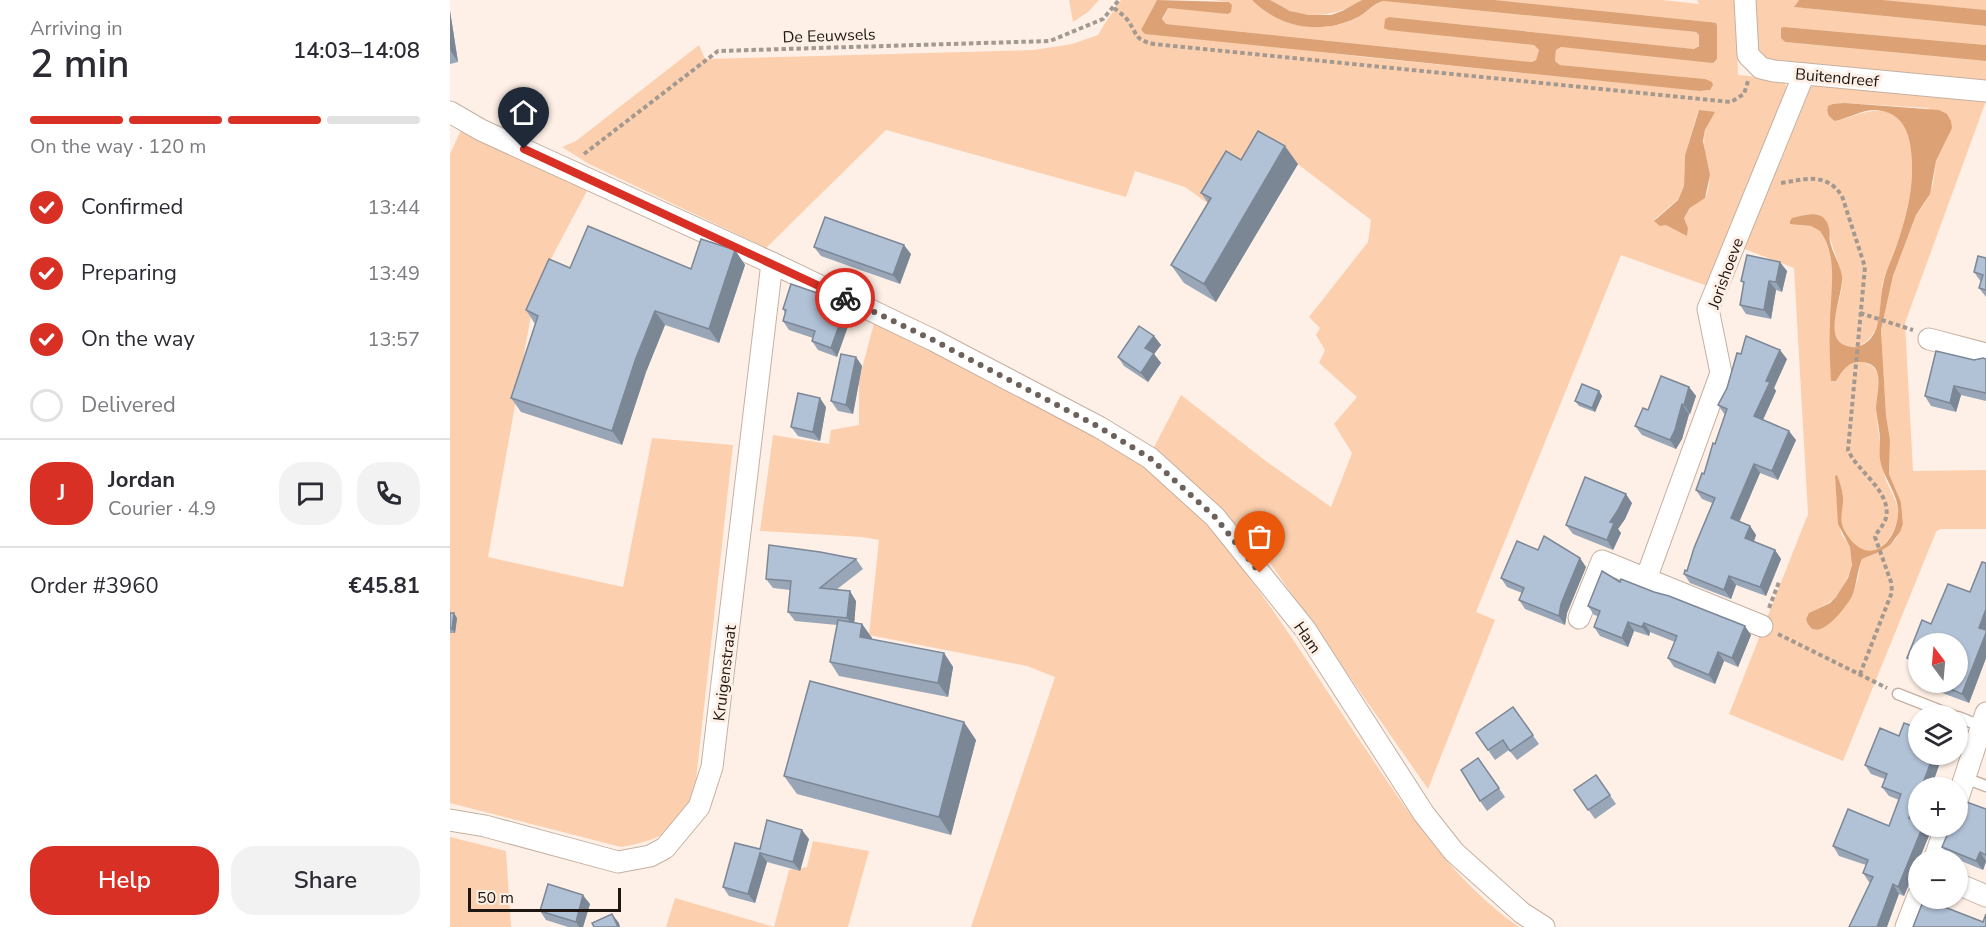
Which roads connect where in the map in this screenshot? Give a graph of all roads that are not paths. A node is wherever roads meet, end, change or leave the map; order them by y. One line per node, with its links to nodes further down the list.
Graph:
1 (1745, 0): 2 (street, Buitendreef)
2 (1804, 74): 3 (street, Buitendreef); 8 (street, Jorishoeve)
3 (1986, 91)
4 (450, 112): 5 (street, Ham)
5 (772, 263): 18 (street, Kruigenstraat); 22 (street, Ham)
6 (1929, 339): 7 (street)
7 (1986, 354)
8 (1646, 579): 9 (street); 10 (street)
9 (1579, 618)
10 (1762, 626)
11 (1898, 694): 12 (lane)
12 (1927, 705)
13 (1968, 717): 14 (lane)
14 (1984, 719): 15 (street)
15 (1965, 777)
16 (1968, 779): 17 (lane)
17 (1986, 786)
18 (450, 820)
19 (1968, 888): 20 (street)
20 (1986, 896)
21 (1913, 909): 23 (street)
22 (1544, 927)
23 (1906, 927)

